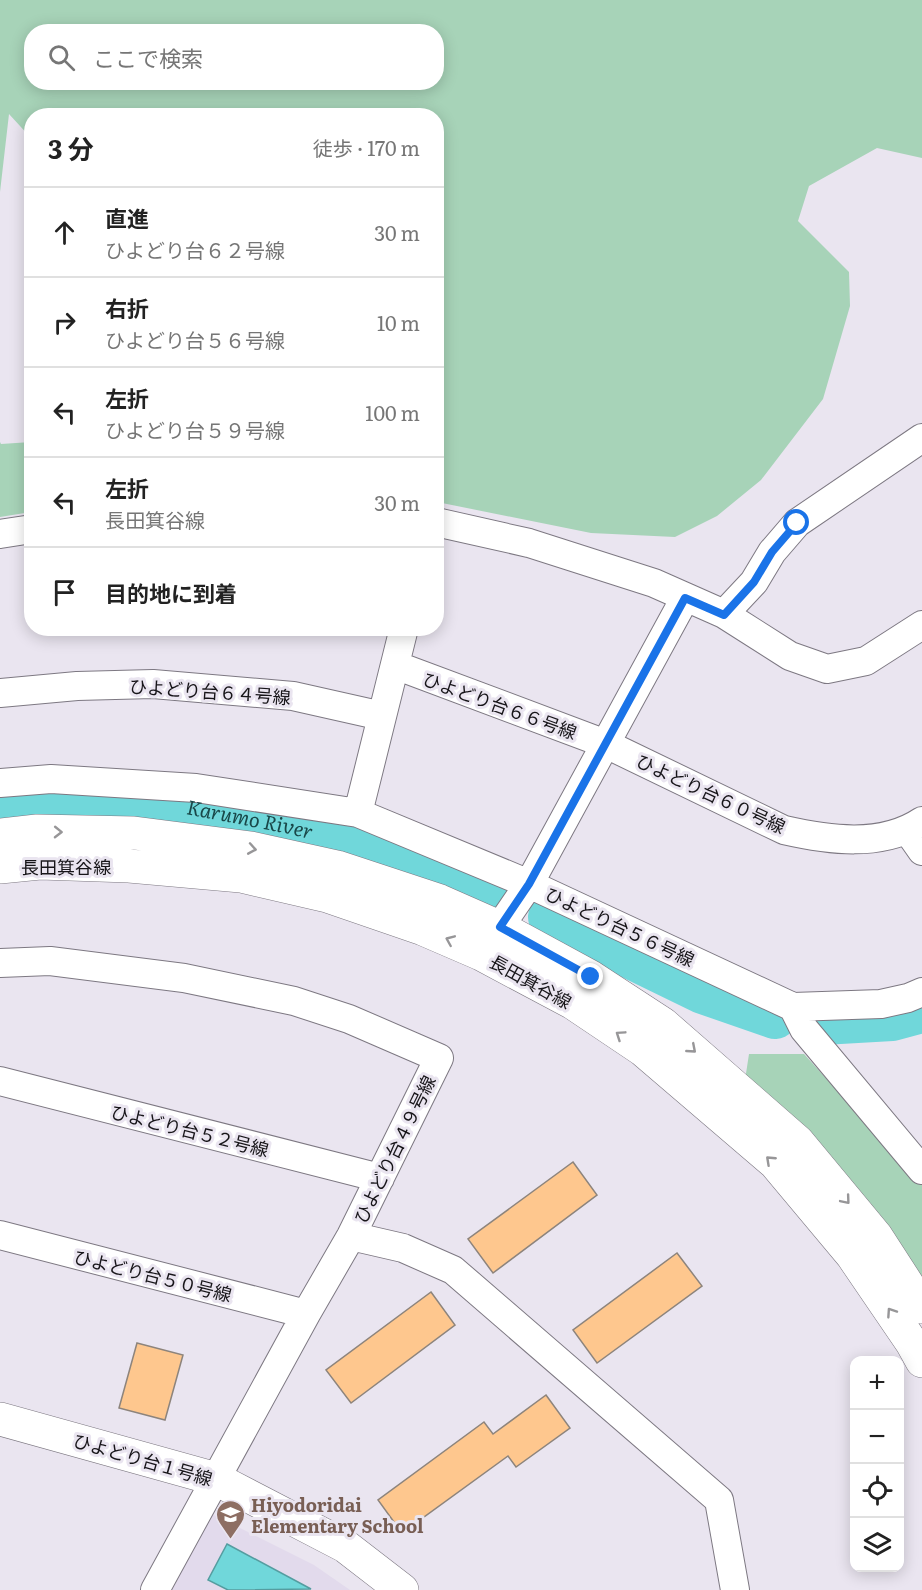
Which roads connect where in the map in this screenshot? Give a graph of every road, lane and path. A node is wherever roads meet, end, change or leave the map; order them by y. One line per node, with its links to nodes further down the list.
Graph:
1 (922, 438): 6 (street)
2 (444, 524): 5 (street)
3 (24, 530): 4 (street)
4 (0, 534)
5 (685, 598): 6 (street); 12 (street)
6 (724, 615): 7 (street)
7 (922, 625)
8 (402, 636): 9 (street)
9 (395, 665): 11 (street); 12 (street, ひよどり台６６号線)
10 (0, 693): 11 (street, ひよどり台６４号線)
11 (382, 716): 14 (street)
12 (606, 744): 15 (street, ひよどり台６０号線); 18 (street)
13 (0, 783): 14 (street, ひよどり台５６号線)
14 (358, 813): 18 (street, ひよどり台５６号線)
15 (917, 834)
16 (0, 835): 19 (street, 長田箕谷線, one-way to 19)
17 (0, 867): 20 (street, 長田箕谷線, one-way to 17)
18 (529, 884): 19 (street); 23 (street, ひよどり台５６号線)
19 (500, 927): 20 (street); 29 (street, 長田箕谷線, one-way to 29)
20 (481, 954): 31 (street, 長田箕谷線, one-way to 20)
21 (0, 963): 26 (street, ひよどり台４９号線)
22 (922, 992): 23 (street, ひよどり台５６号線)
23 (793, 1007): 25 (street)
24 (0, 1082): 26 (street, ひよどり台５２号線)
25 (922, 1170)
26 (380, 1178): 28 (street, ひよどり台４９号線)
27 (0, 1235): 30 (street, ひよどり台５０号線)
28 (351, 1236): 30 (street, ひよどり台４９号線); 36 (street)
29 (922, 1307)
30 (306, 1314): 33 (street, ひよどり台４９号線)
31 (922, 1361)
32 (0, 1419): 33 (street, ひよどり台１号線)
33 (216, 1479): 34 (street, ひよどり台４９号線); 35 (street, ひよどり台１号線)
34 (155, 1590)
35 (402, 1590)
36 (735, 1590)

